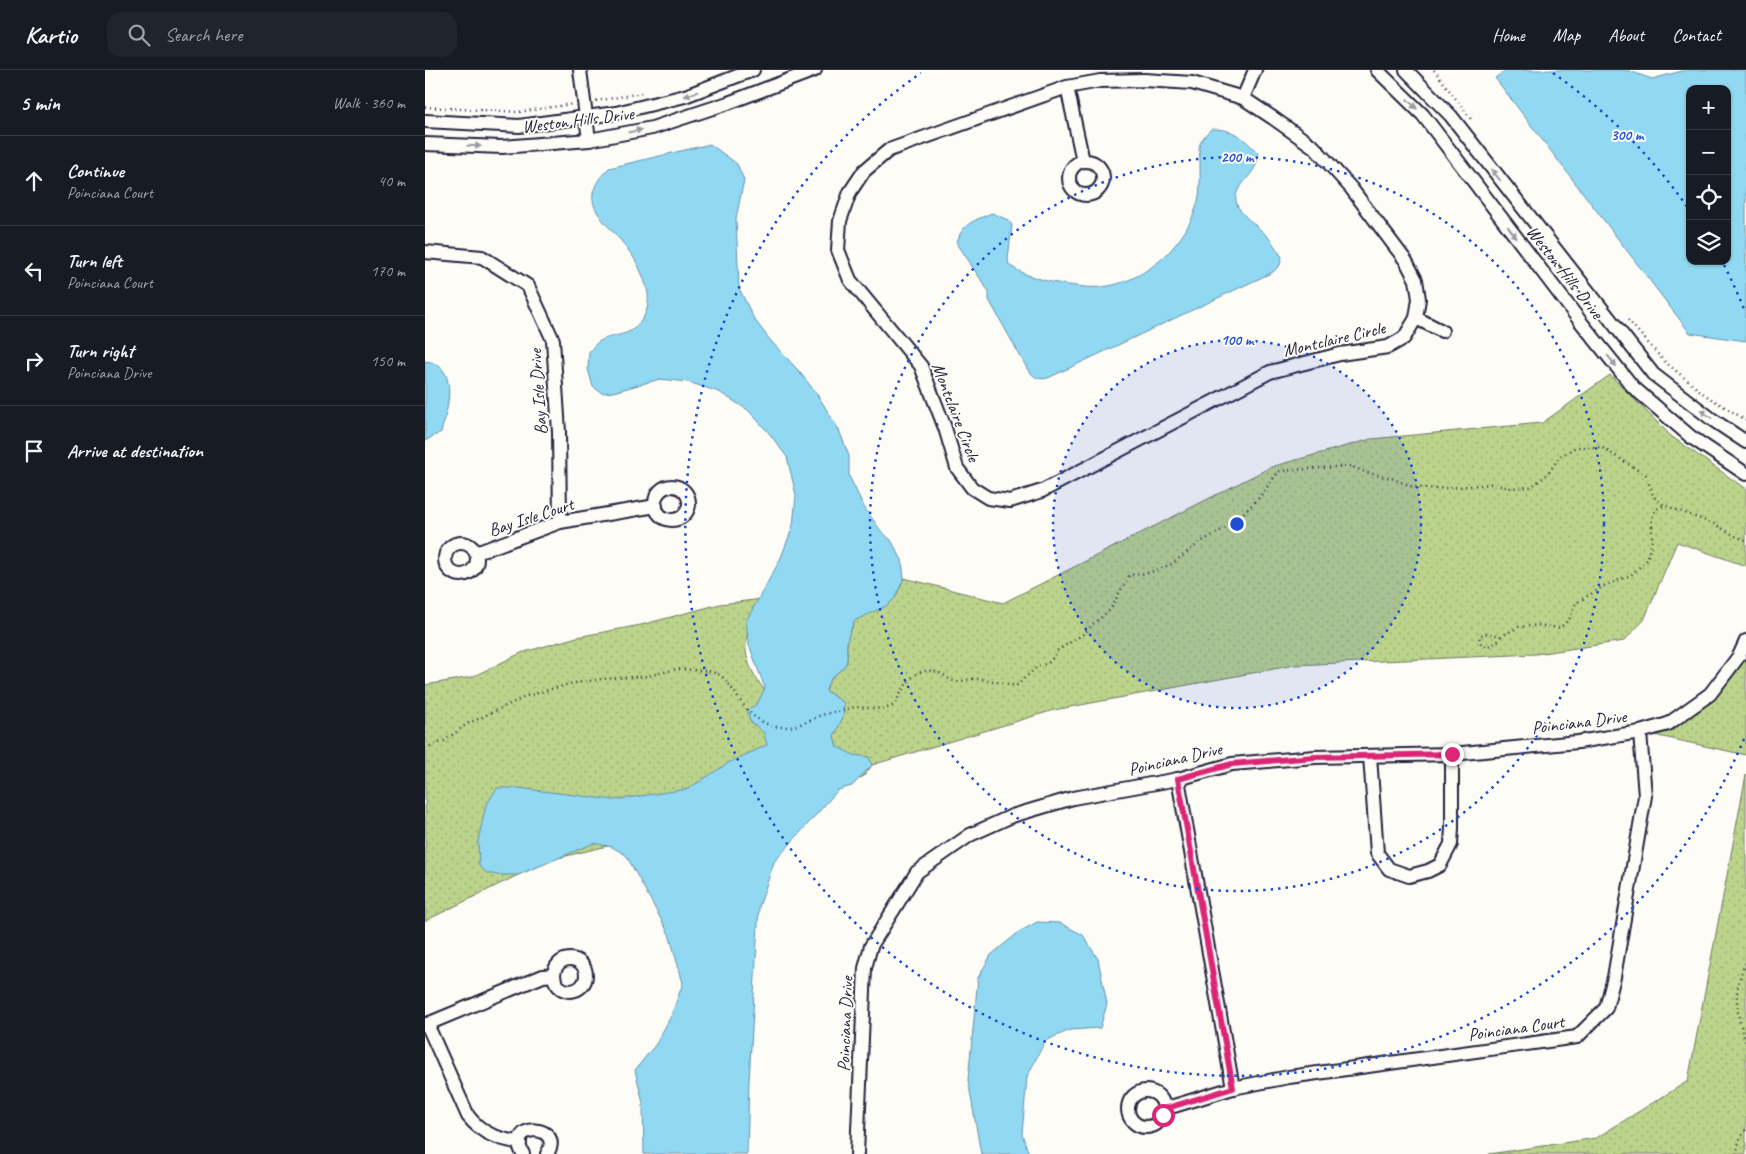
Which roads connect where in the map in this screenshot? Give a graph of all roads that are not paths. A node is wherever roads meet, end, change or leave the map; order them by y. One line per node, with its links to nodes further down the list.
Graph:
1 (581, 70): 9 (street)
2 (753, 70): 9 (street, Weston Hills Drive, one-way to 9)
3 (815, 70): 11 (street, Weston Hills Drive, one-way to 3)
4 (1255, 70): 8 (street)
5 (1377, 70): 18 (street, Weston Hills Drive, one-way to 18)
6 (1406, 70): 17 (street, Weston Hills Drive, one-way to 6)
7 (1067, 87): 8 (street, Montclaire Circle); 13 (street); 15 (street, Montclaire Circle)
8 (1243, 98): 15 (street, Montclaire Circle)
9 (587, 117): 10 (street, Weston Hills Drive); 11 (street)
10 (425, 121)
11 (589, 140): 12 (street, Weston Hills Drive, one-way to 11)
12 (425, 144)
13 (1083, 161)
14 (425, 252): 20 (street, Bay Isle Drive)
15 (1416, 318): 16 (street)
16 (1442, 331)
17 (1746, 442)
18 (1746, 474)
19 (655, 506): 20 (street, Bay Isle Court)
20 (560, 522): 21 (street, Bay Isle Court)
21 (476, 553)
22 (1746, 641): 23 (street, Poinciana Drive)
23 (1640, 732): 24 (street, Poinciana Drive); 29 (street, Poinciana Court)
24 (1452, 754): 25 (street, Poinciana Drive); 25 (street)
25 (1370, 756): 26 (street, Poinciana Drive)
26 (1178, 779): 29 (street); 33 (street, Poinciana Drive)
27 (554, 975): 28 (street)
28 (426, 1025): 31 (street)
29 (1233, 1088): 30 (street, Poinciana Court)
30 (1164, 1109)
31 (521, 1149): 32 (street)
32 (547, 1154)
33 (857, 1154)

